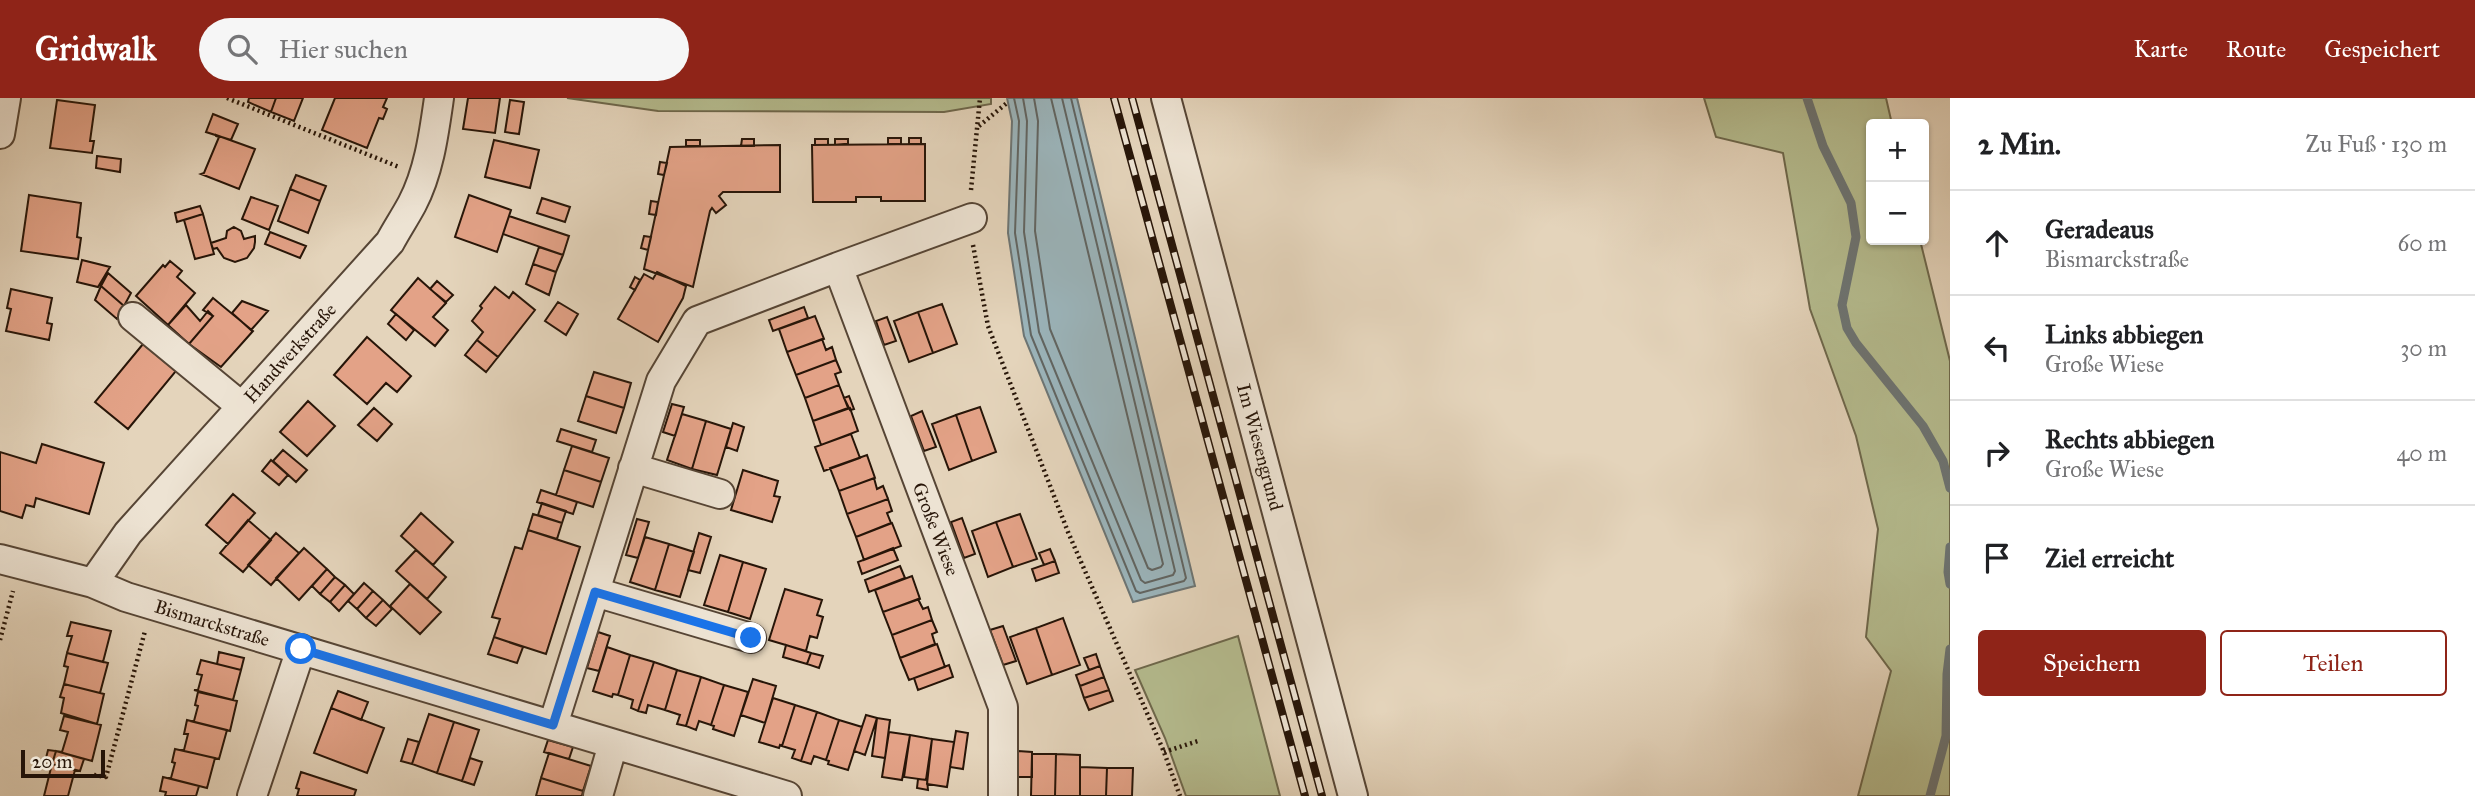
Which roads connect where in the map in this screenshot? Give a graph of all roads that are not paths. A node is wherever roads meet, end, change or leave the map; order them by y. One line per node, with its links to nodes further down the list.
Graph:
1 (6, 98): 4 (street)
2 (439, 98): 8 (street, Handwerkstraße)
3 (1166, 98): 23 (street, Im Wiesengrund)
4 (0, 134)
5 (972, 218): 6 (street)
6 (838, 267): 9 (street); 22 (street, Große Wiese)
7 (132, 317): 8 (street)
8 (241, 406): 12 (street, Handwerkstraße)
9 (633, 468): 10 (street); 13 (street)
10 (720, 494)
11 (10, 562): 12 (street, Bismarckstraße)
12 (93, 583): 15 (street, Bismarckstraße)
13 (595, 592): 14 (street); 16 (street)
14 (751, 638)
15 (301, 649): 16 (street, Bismarckstraße); 19 (street)
16 (553, 725): 17 (street, Bismarckstraße)
17 (613, 744): 18 (street, Bismarckstraße); 20 (street)
18 (752, 791): 21 (street, Bismarckstraße)
19 (252, 796)
20 (598, 796)
21 (787, 796)
22 (1003, 796)
23 (1353, 796)

